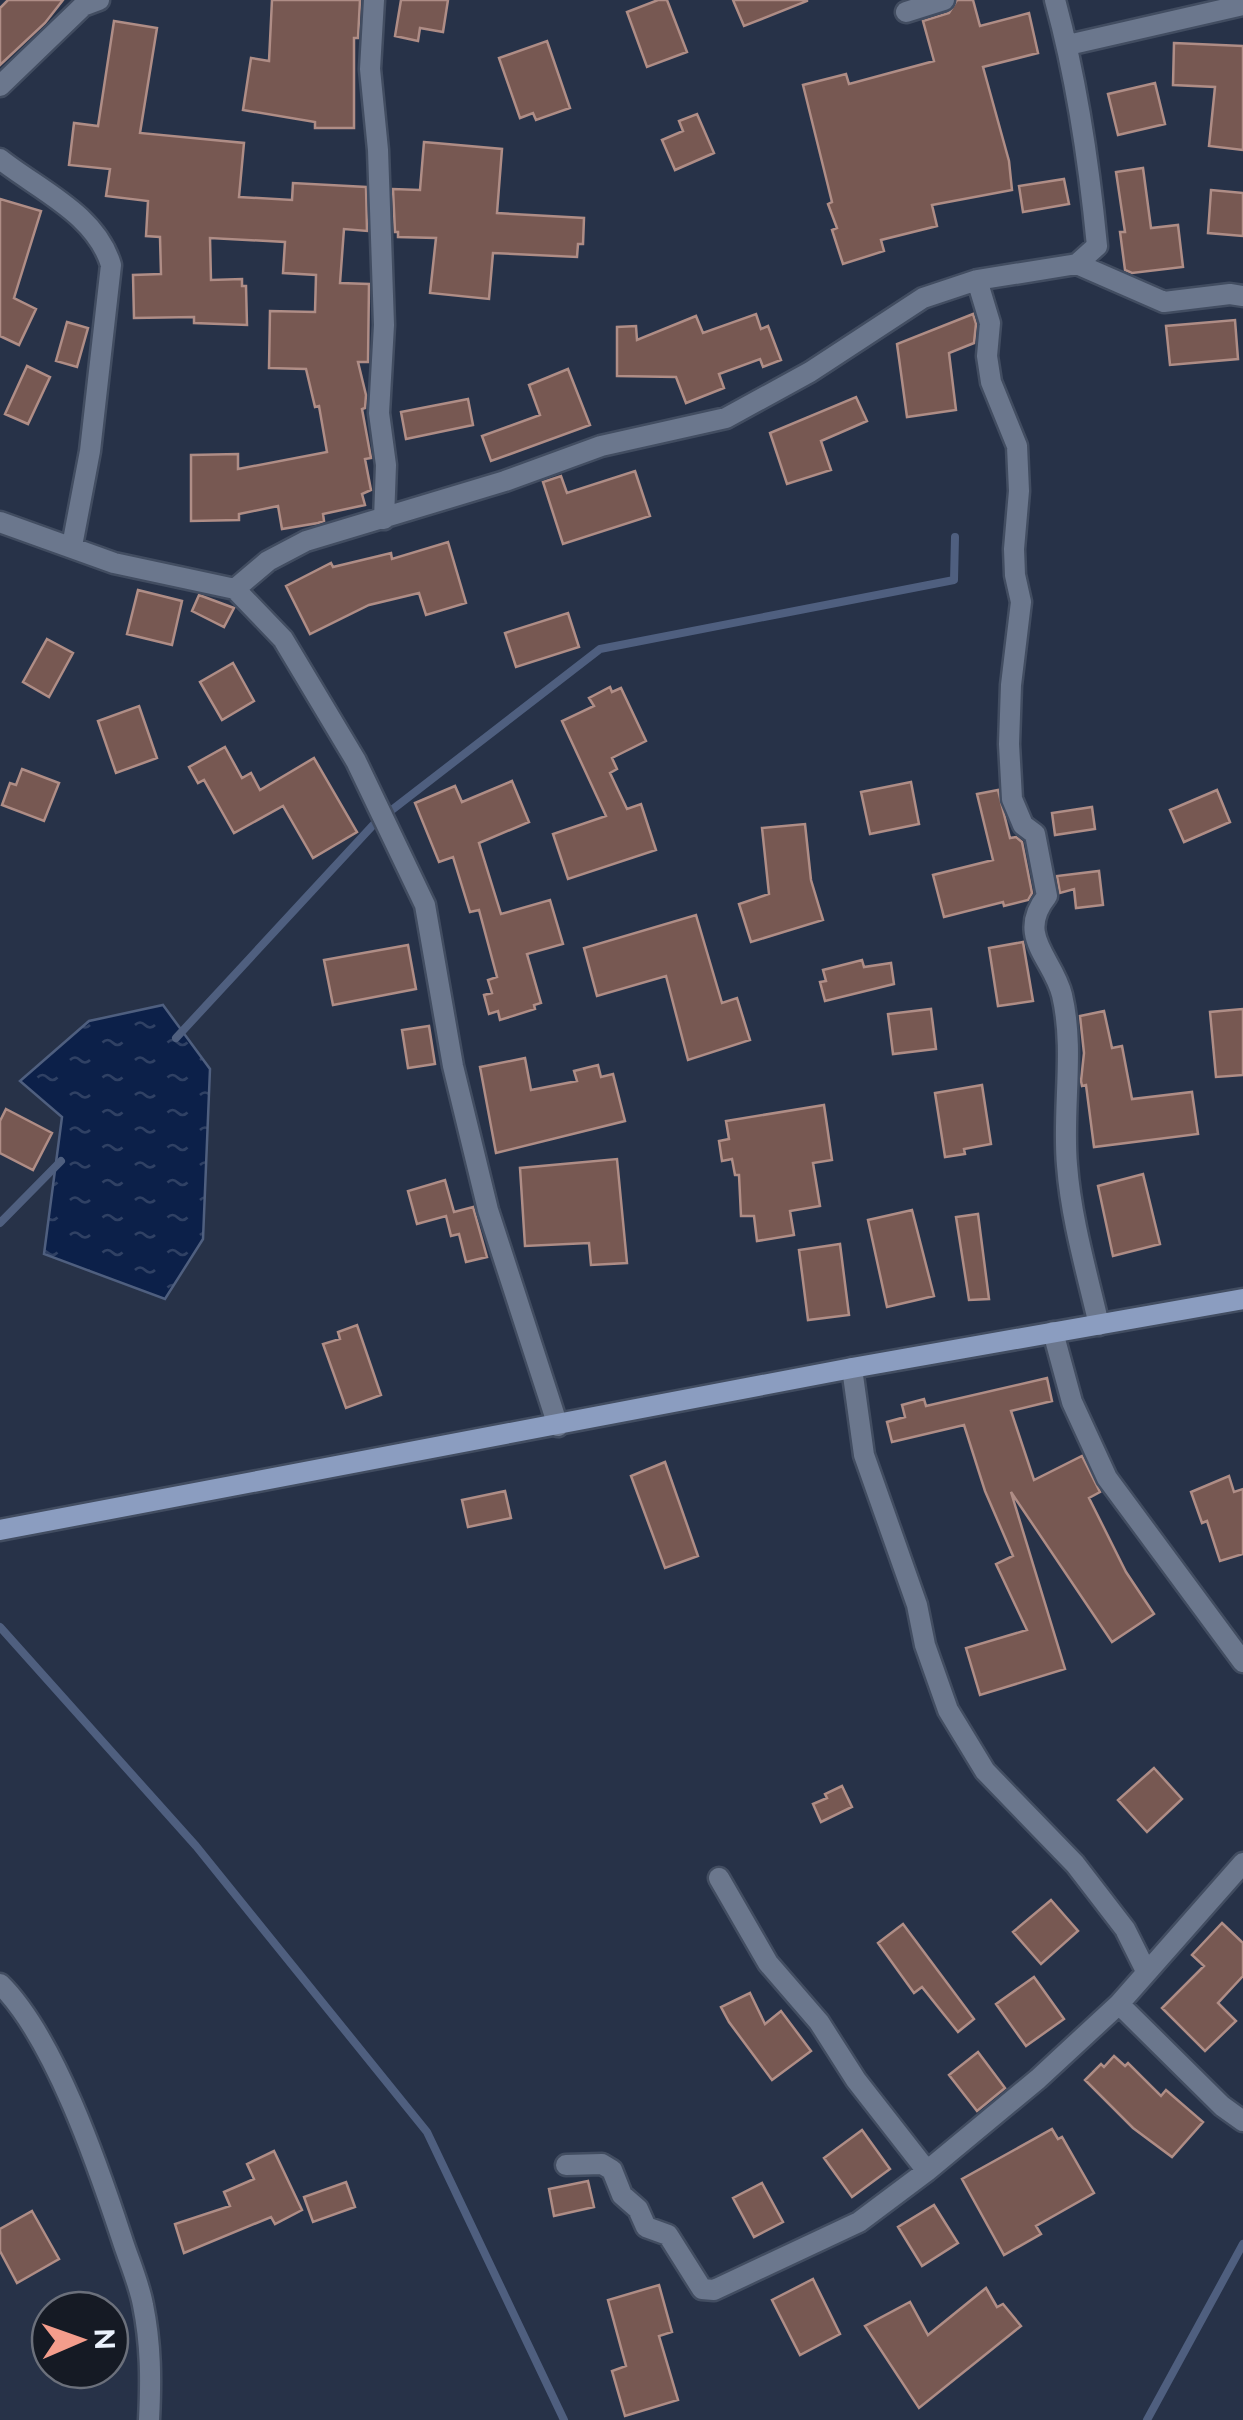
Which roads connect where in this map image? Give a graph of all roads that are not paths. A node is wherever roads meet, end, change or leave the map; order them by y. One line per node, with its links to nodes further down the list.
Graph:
1 (99, 0): 8 (street)
2 (374, 0): 13 (street)
3 (944, 0): 6 (street)
4 (1055, 0): 7 (street)
5 (1243, 5): 7 (street)
6 (906, 12)
7 (1068, 46): 10 (street)
8 (0, 86)
9 (0, 159): 15 (street)
10 (1077, 264): 11 (street); 12 (street)
11 (977, 280): 13 (street); 18 (street)
12 (1243, 296)
13 (384, 519): 16 (street)
14 (0, 522): 15 (street)
15 (72, 546): 16 (street)
16 (235, 589): 21 (street)
17 (1243, 1300): 18 (main road)
18 (1099, 1324): 19 (main road)
19 (1054, 1332): 20 (main road); 23 (street)
20 (852, 1368): 21 (main road); 26 (street)
21 (558, 1426): 22 (main road)
22 (0, 1530)
23 (1243, 1662)
24 (1243, 1863): 26 (street)
25 (719, 1878): 31 (street)
26 (1146, 1970): 28 (street)
27 (0, 1984): 32 (street)
28 (1119, 2004): 29 (street); 31 (street)
29 (1243, 2121)
30 (566, 2165): 31 (street)
31 (927, 2171)
32 (149, 2420)

